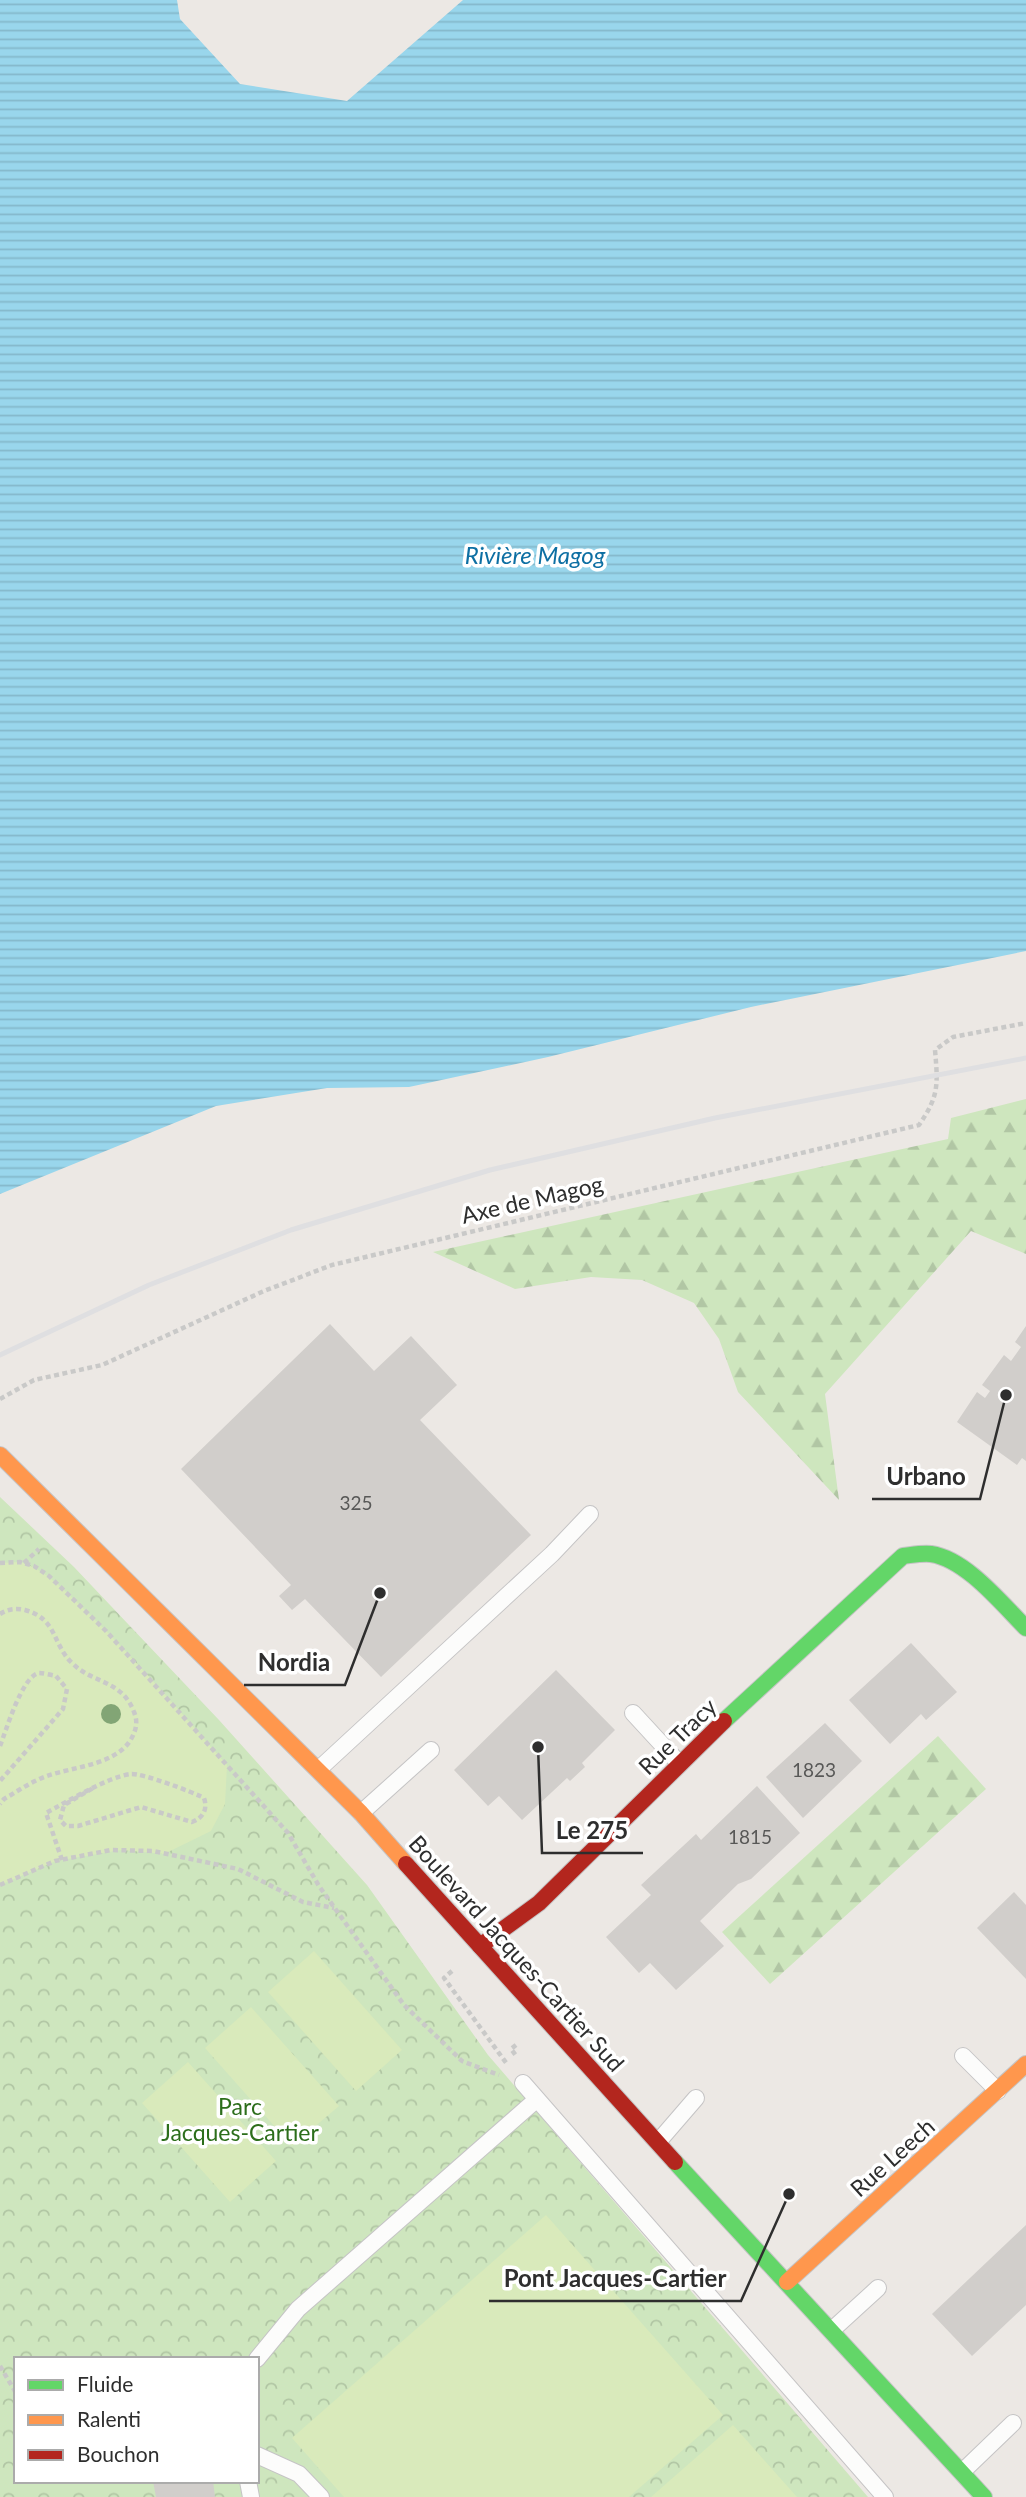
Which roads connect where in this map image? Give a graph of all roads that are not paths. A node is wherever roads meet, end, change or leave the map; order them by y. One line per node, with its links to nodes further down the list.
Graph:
1 (0, 1455): 7 (main road, Boulevard Jacques-Cartier Sud)
2 (590, 1514): 7 (lane)
3 (1026, 1628): 6 (main road, Rue Tracy)
4 (632, 1713): 6 (lane)
5 (431, 1750): 8 (lane)
6 (679, 1763): 9 (main road, Rue Tracy)
7 (319, 1769): 8 (main road, Boulevard Jacques-Cartier Sud)
8 (361, 1813): 9 (main road, Boulevard Jacques-Cartier Sud)
9 (480, 1946): 16 (main road, Boulevard Jacques-Cartier Sud)
10 (963, 2056): 13 (lane)
11 (1026, 2064): 13 (main road, Rue Leech)
12 (523, 2084): 15 (lane)
13 (998, 2091): 17 (main road, Rue Leech)
14 (696, 2098): 16 (lane)
15 (536, 2099): 20 (lane); 25 (lane)
16 (658, 2142): 17 (main road, Boulevard Jacques-Cartier Sud)
17 (787, 2282): 19 (main road, Boulevard Jacques-Cartier Sud)
18 (878, 2288): 19 (lane)
19 (832, 2330): 23 (main road, Boulevard Jacques-Cartier Sud)
20 (259, 2357)
21 (1013, 2423): 23 (lane)
22 (259, 2456): 24 (lane)
23 (962, 2472): 26 (main road, Boulevard Jacques-Cartier Sud)
24 (321, 2497)
25 (886, 2497)
26 (984, 2497)

